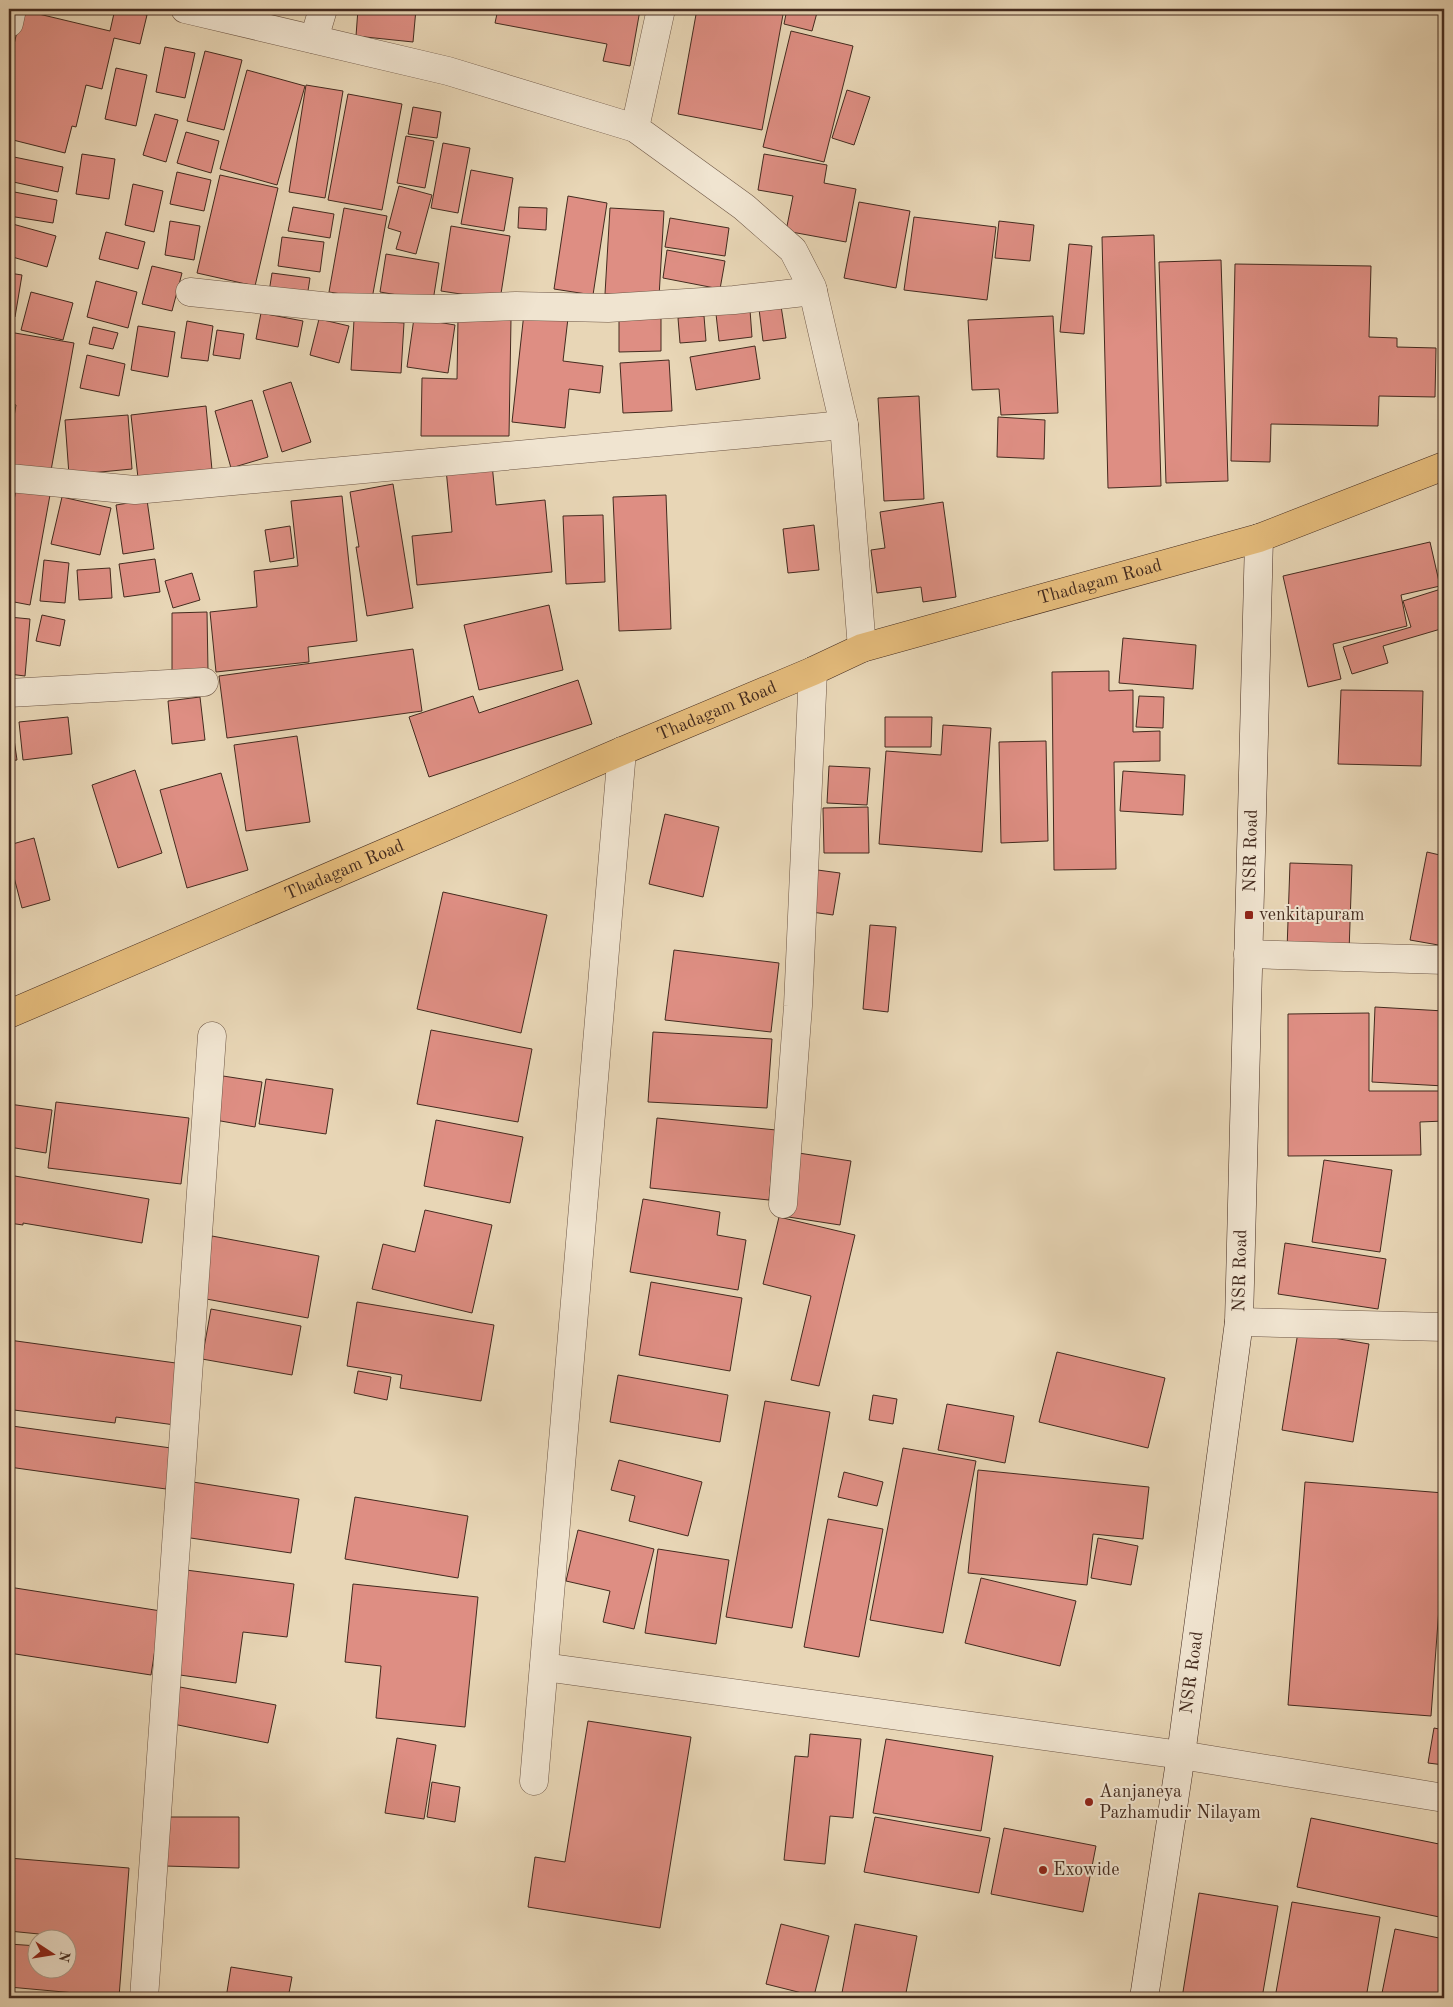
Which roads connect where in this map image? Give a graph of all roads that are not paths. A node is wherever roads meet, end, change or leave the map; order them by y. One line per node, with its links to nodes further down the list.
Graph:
1 (12, 9): 5 (street)
2 (185, 9): 6 (street)
3 (323, 9): 6 (street)
4 (661, 9): 7 (street)
5 (9, 23)
6 (314, 39): 7 (street)
7 (635, 128): 8 (street)
8 (813, 291): 9 (street); 10 (street)
9 (190, 292)
10 (844, 425): 12 (street); 14 (street)
11 (1444, 466): 13 (main road, Thadagam Road)
12 (9, 478)
13 (1259, 538): 14 (main road, Thadagam Road); 19 (street, NSR Road)
14 (862, 648): 15 (main road, Thadagam Road)
15 (813, 672): 18 (main road, Thadagam Road); 23 (street)
16 (204, 682): 17 (street)
17 (9, 693)
18 (622, 751): 21 (main road, Thadagam Road); 26 (street)
19 (1248, 954): 20 (street); 24 (street, NSR Road)
20 (1444, 960)
21 (9, 1014)
22 (212, 1036): 30 (street)
23 (783, 1204)
24 (1239, 1322): 25 (street); 27 (street, NSR Road)
25 (1444, 1327)
26 (544, 1667): 27 (street); 28 (street)
27 (1181, 1755): 29 (street); 31 (street, NSR Road)
28 (534, 1781)
29 (1444, 1798)
30 (144, 1998)
31 (1144, 1998)

